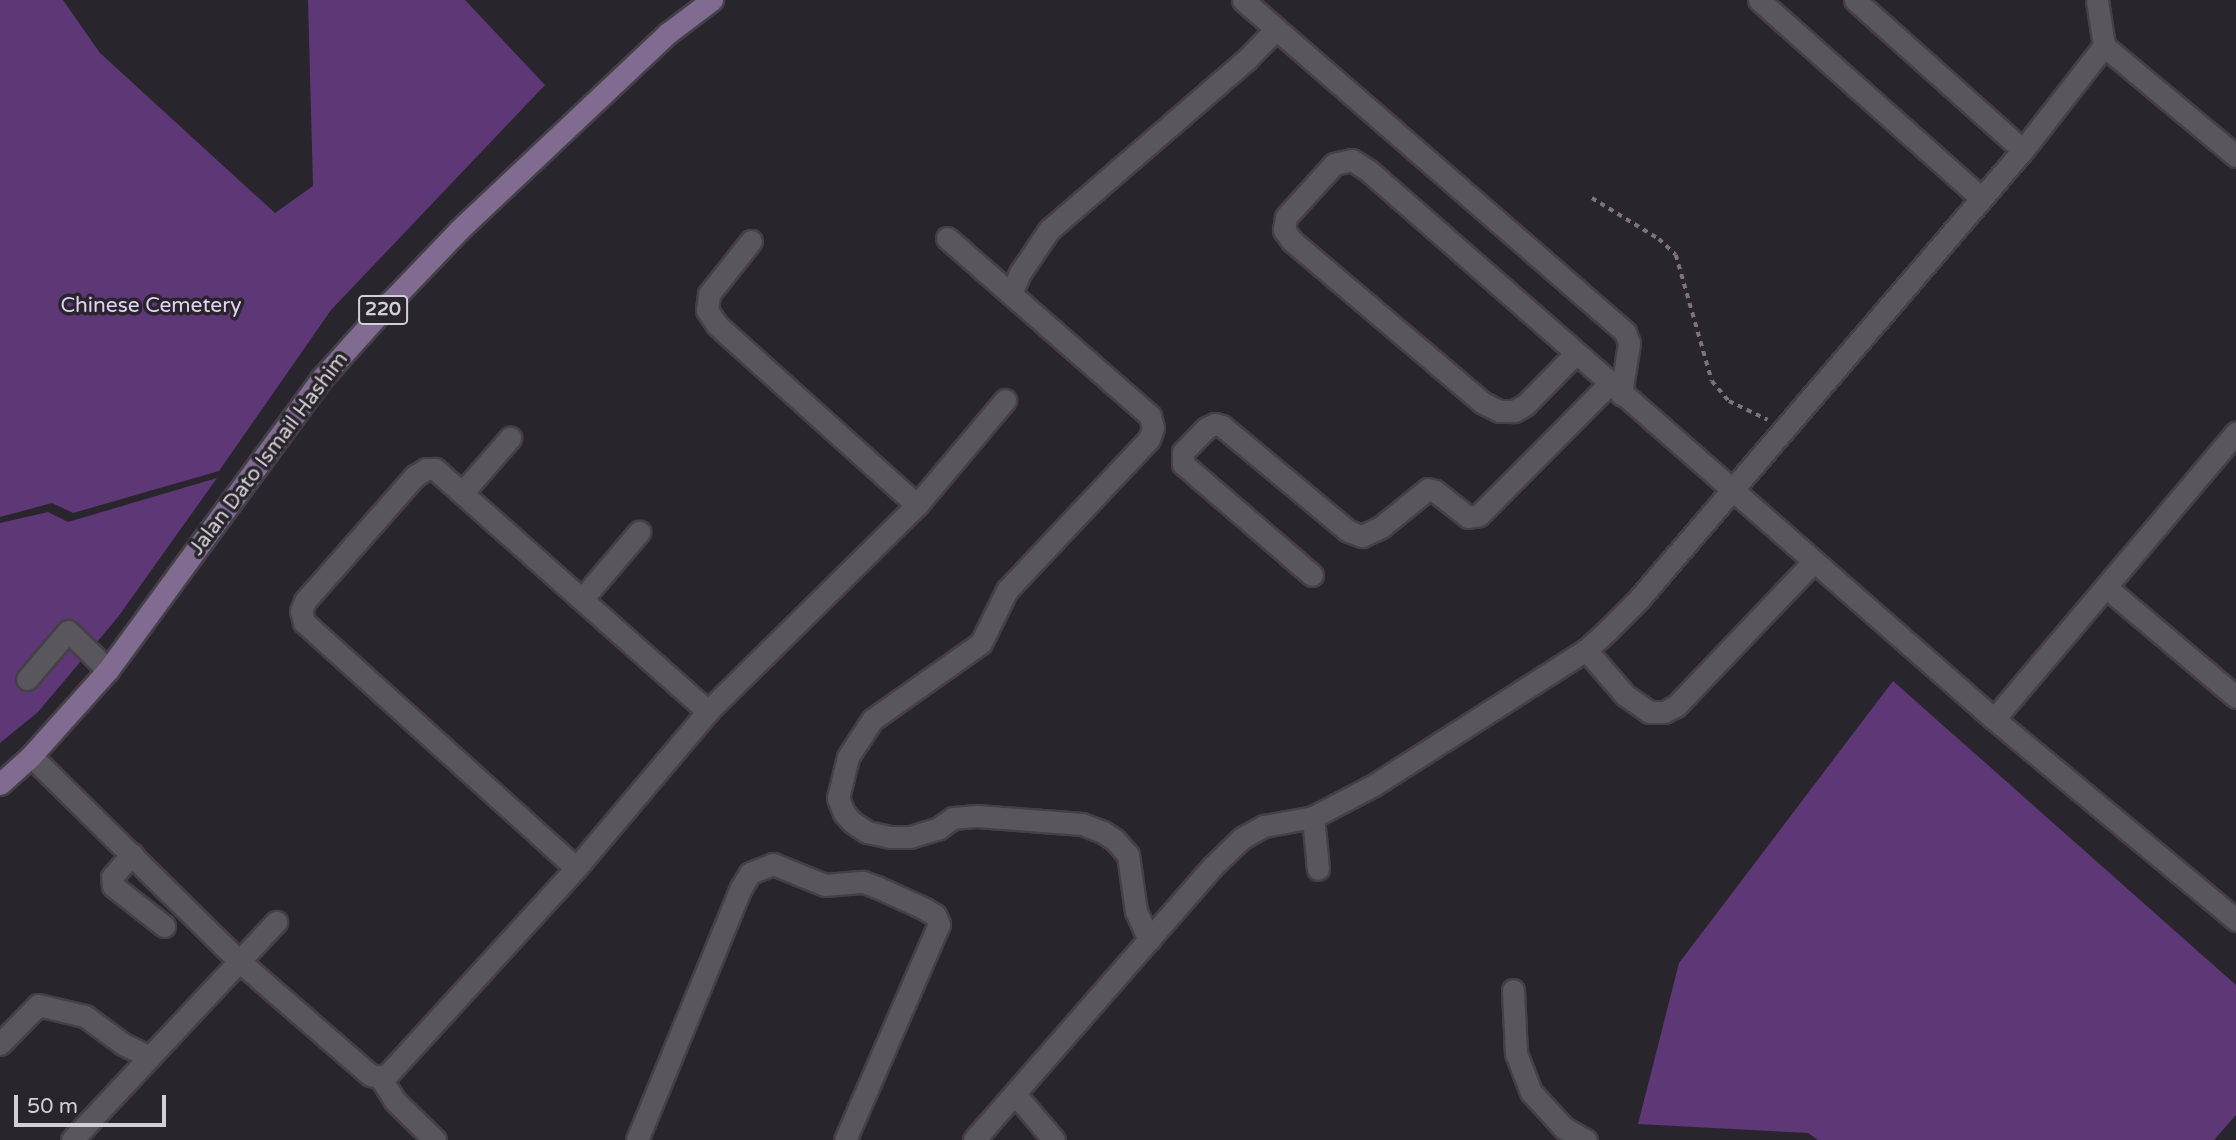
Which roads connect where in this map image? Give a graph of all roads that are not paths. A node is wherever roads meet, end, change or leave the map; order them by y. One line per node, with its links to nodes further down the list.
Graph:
1 (712, 0): 28 (main road, Jalan Dato Ismail Hashim / 220)
2 (1243, 0): 6 (street)
3 (1759, 0): 10 (street)
4 (1855, 0): 8 (street)
5 (2096, 0): 7 (street)
6 (1276, 29): 13 (street); 15 (street)
7 (2104, 46): 8 (street); 9 (street)
8 (2024, 150): 10 (street)
9 (2236, 156)
10 (1981, 198): 19 (street)
11 (947, 238): 13 (street)
12 (751, 241): 21 (street)
13 (1011, 294): 42 (street)
14 (1575, 354): 14 (street); 15 (street)
15 (1615, 389): 19 (street); 24 (street)
16 (1005, 400): 21 (street)
17 (2236, 433): 25 (street)
18 (510, 438): 20 (street)
19 (1732, 491): 23 (street); 27 (street)
20 (463, 492): 26 (street); 37 (street)
21 (917, 505): 31 (street)
22 (639, 532): 26 (street)
23 (1813, 562): 27 (street); 32 (street)
24 (1312, 575)
25 (2107, 588): 30 (street); 32 (street)
26 (583, 598): 31 (street)
27 (1586, 650): 35 (street)
28 (108, 670): 29 (street); 33 (main road, Jalan Dato Ismail Hashim / 220)
29 (27, 679)
30 (2236, 697)
31 (708, 711): 37 (street)
32 (1994, 719): 39 (street)
33 (31, 756): 34 (main road, Jalan Dato Ismail Hashim / 220); 36 (street)
34 (0, 784)
35 (1313, 817): 38 (street); 42 (street)
36 (132, 854): 41 (street); 43 (street)
37 (576, 868): 47 (street)
38 (1318, 869)
39 (2236, 920)
40 (276, 922): 43 (street)
41 (164, 926)
42 (1149, 940): 48 (street)
43 (240, 961): 46 (street); 47 (street)
44 (1513, 990): 55 (street)
45 (0, 1044): 46 (street)
46 (150, 1057): 49 (street)
47 (380, 1077): 50 (street)
48 (1015, 1094): 53 (street); 54 (street)
49 (72, 1140)
50 (435, 1140)
51 (637, 1140): 52 (street)
52 (845, 1140)
53 (974, 1140)
54 (1054, 1140)
55 (1586, 1140)

